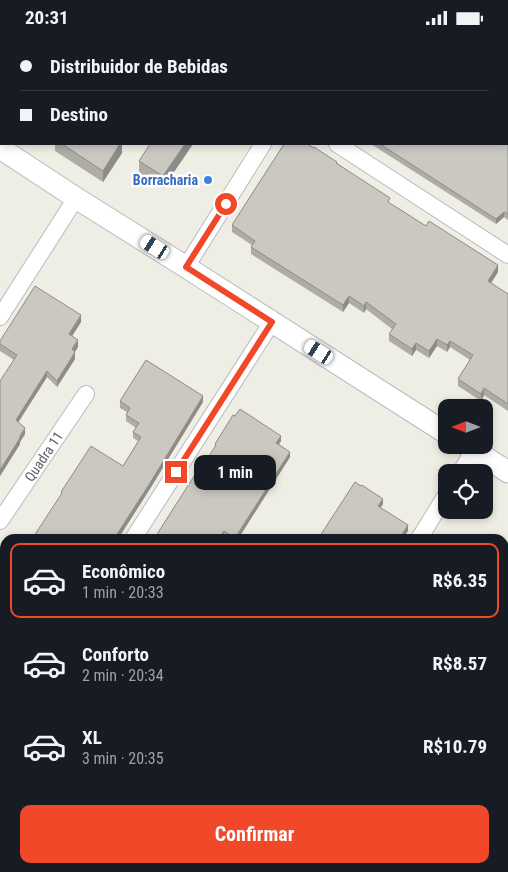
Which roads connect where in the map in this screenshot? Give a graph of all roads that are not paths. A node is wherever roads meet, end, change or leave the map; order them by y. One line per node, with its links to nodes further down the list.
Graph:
1 (262, 145): 6 (street)
2 (339, 145): 5 (street)
3 (0, 148): 4 (street)
4 (76, 198): 6 (street); 7 (street)
5 (508, 255)
6 (186, 267): 8 (street)
7 (0, 317)
8 (272, 322): 10 (street); 15 (street)
9 (86, 394): 14 (street, Quadra 11)
10 (438, 428)
11 (479, 454): 12 (street)
12 (508, 473)
13 (438, 508): 16 (street)
14 (0, 521)
15 (136, 534)
16 (422, 534)

